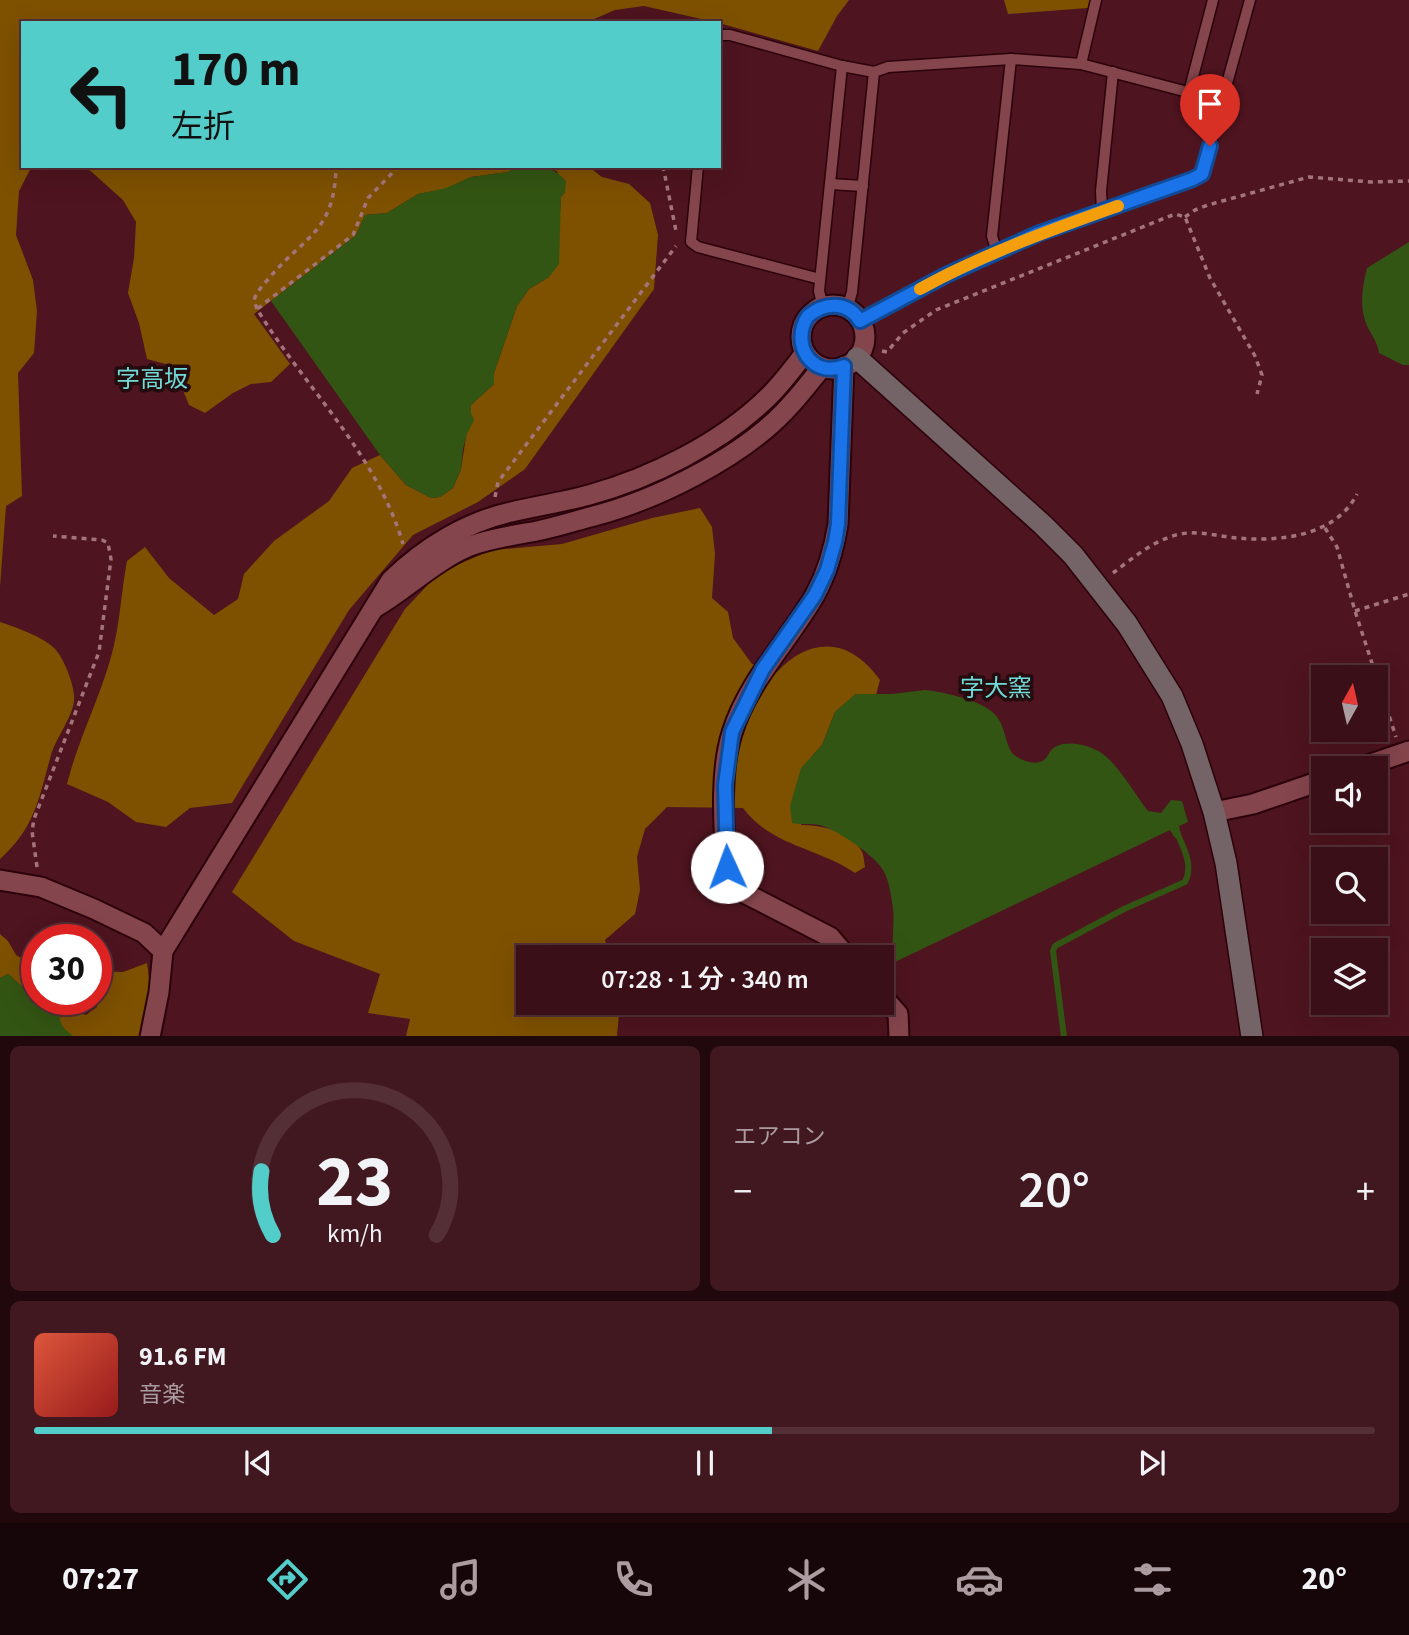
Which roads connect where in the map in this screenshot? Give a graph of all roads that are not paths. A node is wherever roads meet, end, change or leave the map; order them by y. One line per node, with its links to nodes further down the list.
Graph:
1 (1096, 0): 6 (lane)
2 (1213, 0): 10 (lane)
3 (1250, 0): 11 (lane)
4 (721, 35): 7 (lane)
5 (1010, 59): 6 (lane); 8 (lane); 16 (lane)
6 (1081, 64): 9 (lane)
7 (842, 66): 8 (lane); 13 (lane)
8 (874, 72): 14 (lane)
9 (1113, 72): 10 (lane); 15 (lane)
10 (1189, 92): 11 (lane)
11 (1222, 101): 15 (lane)
12 (698, 168): 17 (lane)
13 (830, 184): 14 (lane); 17 (lane)
14 (863, 187): 19 (lane)
15 (1102, 211): 16 (lane)
16 (997, 252): 19 (lane)
17 (820, 279): 18 (lane)
18 (823, 307): 19 (street); 20 (street)
19 (854, 315): 21 (street)
20 (805, 353): 22 (street); 23 (street)
21 (855, 357): 22 (street); 31 (street); 33 (street)
22 (822, 367): 24 (street)
23 (768, 398): 24 (street); 25 (street)
24 (783, 413): 26 (street)
25 (610, 488): 26 (street); 27 (street)
26 (617, 508): 28 (street)
27 (534, 509): 28 (street); 29 (street)
28 (539, 530): 29 (street)
29 (374, 608): 34 (street)
30 (1311, 784): 31 (street)
31 (1214, 812): 38 (street)
32 (0, 880): 34 (street)
33 (837, 945)
34 (163, 951): 36 (street)
35 (894, 1010): 37 (street)
36 (150, 1036)
37 (899, 1036)
38 (1252, 1036)

